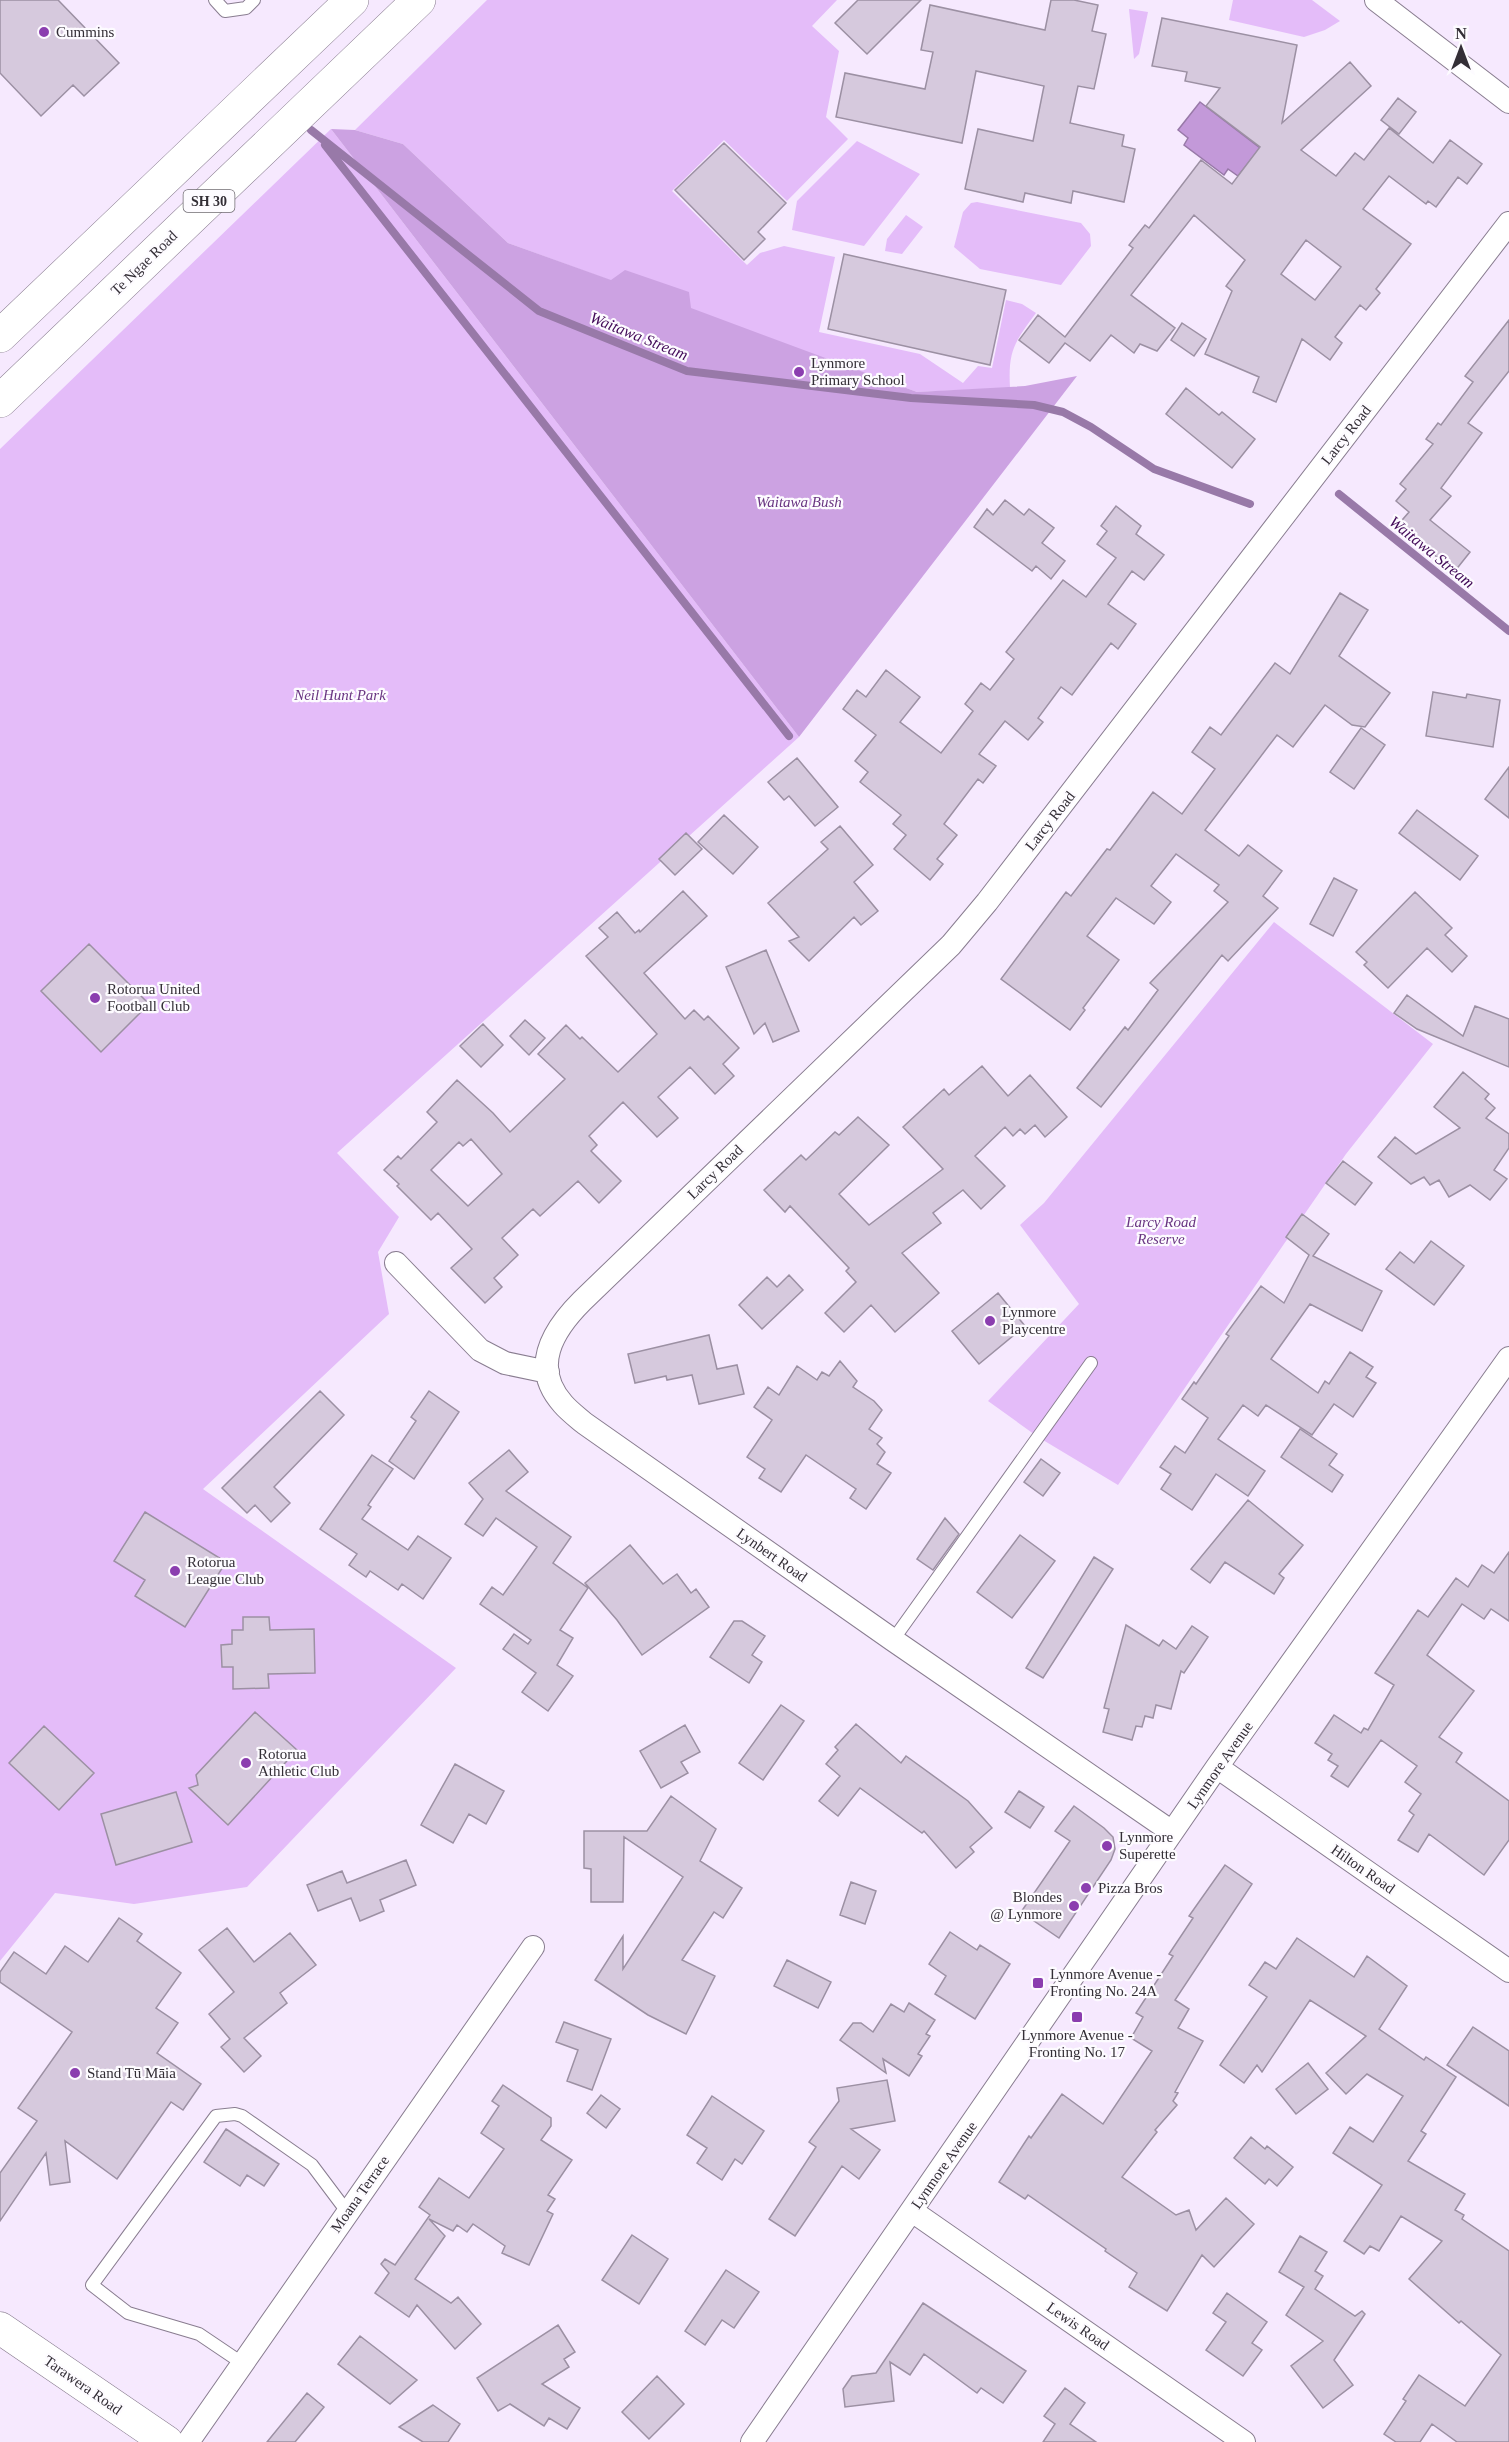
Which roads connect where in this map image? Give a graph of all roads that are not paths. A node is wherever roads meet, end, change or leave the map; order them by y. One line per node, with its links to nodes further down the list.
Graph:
1 (215, 0): 2 (lane)
2 (254, 0)
3 (352, 0): 8 (highway, SH 30)
4 (419, 0): 9 (highway, Te Ngae Road / SH 30)
5 (1376, 0): 6 (street)
6 (1509, 102)
7 (1509, 223): 13 (street, Larcy Road)
8 (0, 336)
9 (0, 401)
10 (396, 1263): 13 (street)
11 (1509, 1358): 15 (street, Lynmore Avenue)
12 (1091, 1363): 14 (lane)
13 (548, 1372): 14 (street, Lynbert Road)
14 (892, 1640): 16 (street, Lynbert Road)
15 (1217, 1767): 16 (street, Lynmore Avenue); 18 (street, Hilton Road)
16 (1172, 1832): 19 (street, Lynmore Avenue)
17 (534, 1947): 20 (street, Moana Terrace)
18 (1509, 1971)
19 (912, 2211): 25 (street, Lynmore Avenue); 26 (street, Lewis Road)
20 (348, 2213): 22 (street, Moana Terrace); 22 (lane)
21 (0, 2328): 23 (main road, Tarawera Road)
22 (242, 2363): 24 (street, Moana Terrace)
23 (167, 2442)
24 (188, 2442)
25 (752, 2442)
26 (1244, 2442)

